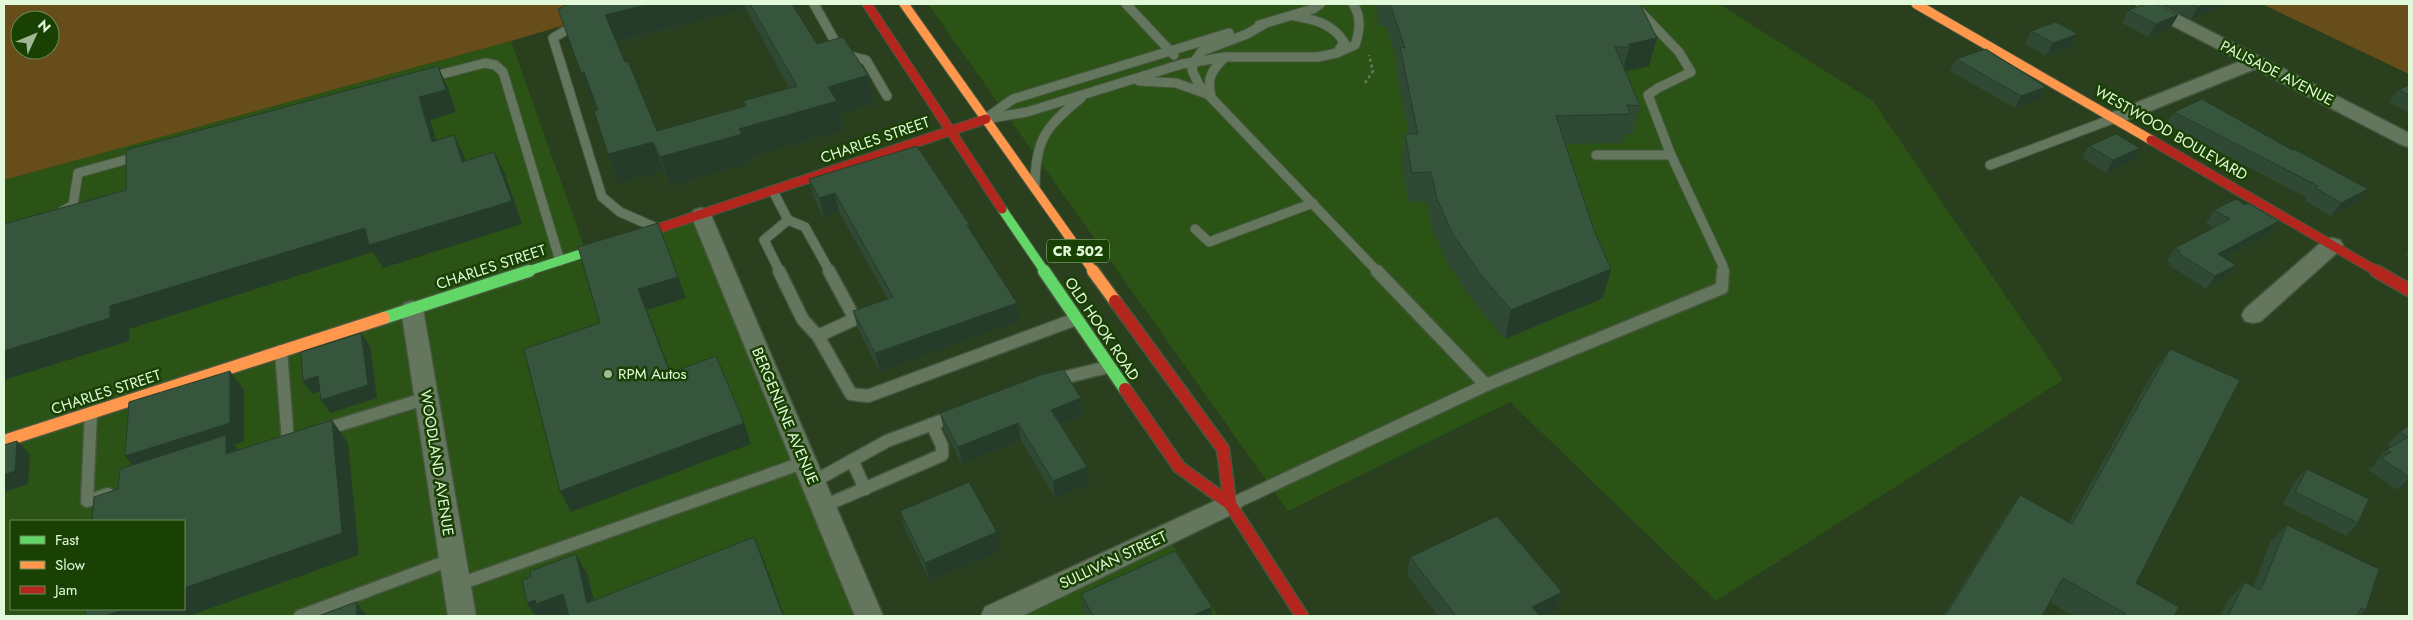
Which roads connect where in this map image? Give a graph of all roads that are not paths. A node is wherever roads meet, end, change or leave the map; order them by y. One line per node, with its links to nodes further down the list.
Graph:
1 (814, 4): 23 (lane)
2 (867, 4): 26 (main road, OLD HOOK ROAD / CR 502)
3 (904, 4): 25 (main road, OLD HOOK ROAD / CR 502)
4 (1126, 4): 13 (lane)
5 (1320, 4): 10 (lane)
6 (1353, 4): 14 (lane)
7 (1633, 4): 30 (lane)
8 (1916, 4): 24 (main road, WESTWOOD BOULEVARD)
9 (2144, 4): 17 (street, PALISADE AVENUE)
10 (1291, 16): 12 (lane); 14 (lane)
11 (588, 20): 38 (lane)
12 (1266, 23): 13 (lane); 16 (lane)
13 (1170, 51): 18 (lane); 25 (lane)
14 (1337, 53): 15 (lane)
15 (1225, 57): 16 (lane); 22 (lane)
16 (1194, 62): 18 (lane); 22 (lane)
17 (2256, 62): 24 (street); 27 (street, PALISADE AVENUE)
18 (1182, 64): 20 (lane)
19 (418, 81): 41 (lane)
20 (1126, 82): 21 (lane); 22 (lane)
21 (1086, 94): 25 (lane); 33 (lane)
22 (1211, 95): 34 (lane)
23 (887, 96)
24 (2115, 118): 31 (lane); 40 (main road, WESTWOOD BOULEVARD)
25 (986, 119): 26 (main road, CHARLES STREET); 33 (main road, OLD HOOK ROAD / CR 502)
26 (950, 130): 32 (main road, CHARLES STREET); 45 (main road, OLD HOOK ROAD / CR 502)
27 (2409, 141)
28 (154, 152): 35 (lane)
29 (1596, 155): 30 (lane)
30 (1671, 155): 50 (lane)
31 (1990, 165)
32 (772, 190): 36 (main road, CHARLES STREET); 37 (lane)
33 (1036, 193): 60 (main road, OLD HOOK ROAD / CR 502)
34 (1313, 203): 39 (lane); 50 (lane)
35 (51, 214)
36 (701, 215): 38 (main road, CHARLES STREET); 57 (street, BERGENLINE AVENUE)
37 (788, 220): 46 (lane); 46 (lane)
38 (659, 229): 41 (main road, CHARLES STREET)
39 (1195, 229)
40 (2332, 245): 42 (main road, WESTWOOD BOULEVARD); 44 (street)
41 (560, 261): 43 (main road, CHARLES STREET)
42 (2409, 290)
43 (412, 309): 47 (main road, CHARLES STREET); 51 (street, WOODLAND AVENUE)
44 (2253, 315)
45 (1076, 319): 46 (lane); 48 (main road, OLD HOOK ROAD / CR 502)
46 (818, 336)
47 (281, 351): 51 (lane); 53 (main road, CHARLES STREET)
48 (1108, 366): 49 (lane); 60 (main road, OLD HOOK ROAD / CR 502)
49 (1040, 384)
50 (1486, 385): 60 (lane)
51 (426, 398): 62 (street, WOODLAND AVENUE)
52 (968, 411): 54 (lane)
53 (91, 413): 55 (main road, CHARLES STREET); 58 (lane)
54 (932, 424): 56 (lane); 59 (lane)
55 (4, 441)
56 (852, 460): 57 (lane); 59 (lane)
57 (809, 472): 61 (street, BERGENLINE AVENUE); 63 (lane)
58 (124, 489)
59 (866, 489): 61 (lane)
60 (1230, 504): 67 (street, SULLIVAN STREET); 68 (main road, OLD HOOK ROAD / CR 502)
61 (824, 506): 66 (street, BERGENLINE AVENUE)
62 (453, 559): 63 (street, WOODLAND AVENUE); 64 (lane)
63 (457, 584): 65 (street, WOODLAND AVENUE)
64 (300, 616)
65 (462, 616)
66 (870, 616)
67 (995, 616)
68 (1302, 616)

